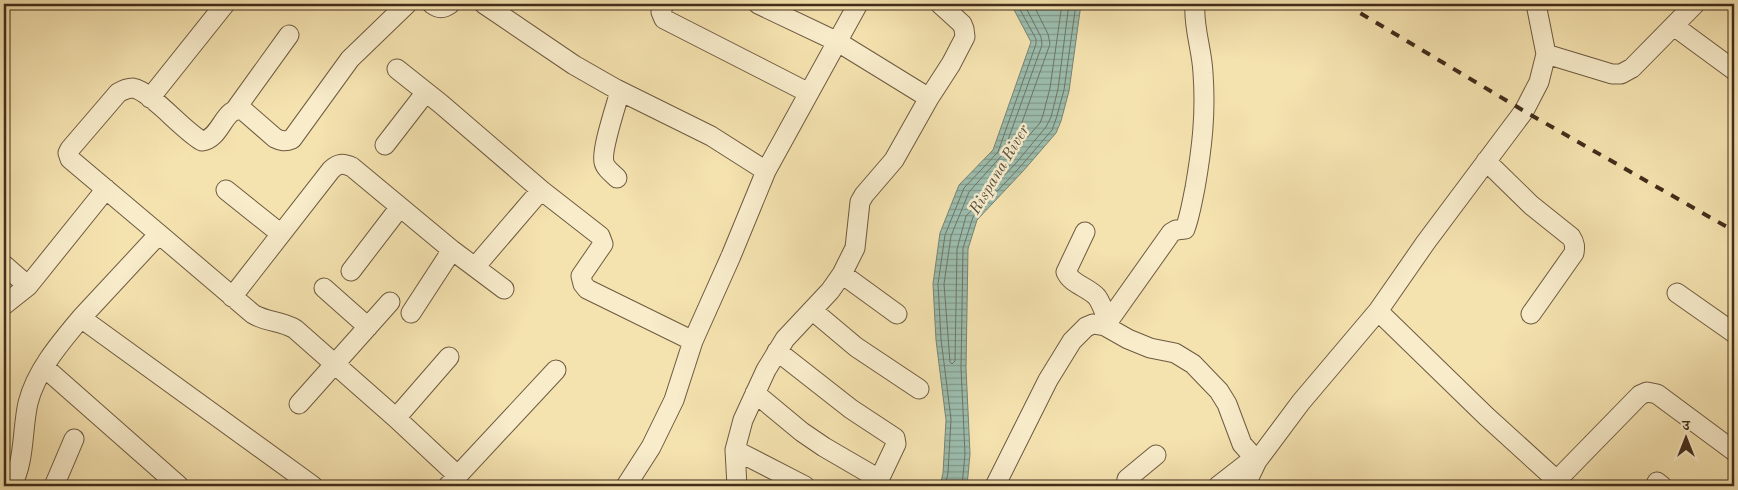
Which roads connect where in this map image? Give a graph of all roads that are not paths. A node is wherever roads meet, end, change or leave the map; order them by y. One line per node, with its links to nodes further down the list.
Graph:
1 (225, 4): 22 (street)
2 (407, 4): 24 (street)
3 (432, 4): 4 (street)
4 (450, 4)
5 (484, 4): 19 (street)
6 (664, 4): 21 (street)
7 (758, 4): 15 (street)
8 (858, 4): 15 (street)
9 (940, 4): 23 (street)
10 (1195, 4): 54 (street)
11 (1536, 4): 16 (street)
12 (1695, 4): 13 (street)
13 (1674, 26): 16 (street); 18 (street)
14 (289, 36): 24 (street)
15 (838, 42): 21 (street); 23 (street)
16 (1546, 54): 26 (street)
17 (397, 68): 20 (street)
18 (1734, 70)
19 (620, 91): 27 (street); 28 (street)
20 (426, 92): 25 (street); 31 (street)
21 (809, 93): 27 (street)
22 (150, 98): 24 (street); 29 (street)
23 (929, 98): 40 (street)
24 (234, 110)
25 (385, 145)
26 (1486, 161): 49 (street); 52 (street)
27 (766, 171): 57 (street)
28 (617, 178)
29 (106, 189): 34 (street); 41 (street)
30 (226, 190): 35 (street)
31 (542, 190): 38 (street); 57 (street)
32 (400, 207): 35 (street); 36 (street); 39 (street)
33 (1086, 232): 54 (street)
34 (159, 234): 45 (street); 53 (street)
35 (281, 234): 45 (street)
36 (452, 250): 38 (street); 50 (street)
37 (4, 265): 41 (street)
38 (475, 267): 43 (street)
39 (351, 271)
40 (842, 274): 48 (street); 51 (street)
41 (28, 286): 47 (street)
42 (324, 288): 55 (street)
43 (504, 289)
44 (1678, 293): 56 (street)
45 (232, 297): 60 (street)
46 (390, 302): 55 (street)
47 (4, 305)
48 (812, 310): 58 (street); 63 (street)
49 (1378, 311): 71 (street); 74 (street)
50 (410, 313)
51 (897, 314)
52 (1531, 314)
53 (81, 318): 61 (street); 78 (street)
54 (1106, 324): 71 (street); 82 (street)
55 (368, 328): 60 (street)
56 (1734, 333)
57 (693, 341): 79 (street)
58 (777, 351): 64 (street); 73 (street)
59 (449, 357): 66 (street)
60 (336, 365): 65 (street); 66 (street)
61 (44, 367): 75 (street); 77 (street)
62 (556, 370): 72 (street)
63 (919, 389)
64 (756, 393): 68 (street); 73 (street)
65 (299, 404)
66 (396, 418): 72 (street)
67 (74, 439): 76 (street)
68 (735, 450): 80 (street); 81 (street)
69 (1734, 451): 74 (street)
70 (1156, 456): 83 (street)
71 (1255, 460): 84 (street); 85 (street)
72 (452, 481)
73 (877, 483)
74 (1560, 483)
75 (11, 486)
76 (54, 486)
77 (179, 486)
78 (313, 486)
79 (626, 486)
80 (737, 486)
81 (805, 486)
82 (995, 486)
83 (1126, 486)
84 (1218, 486)
85 (1246, 486)

